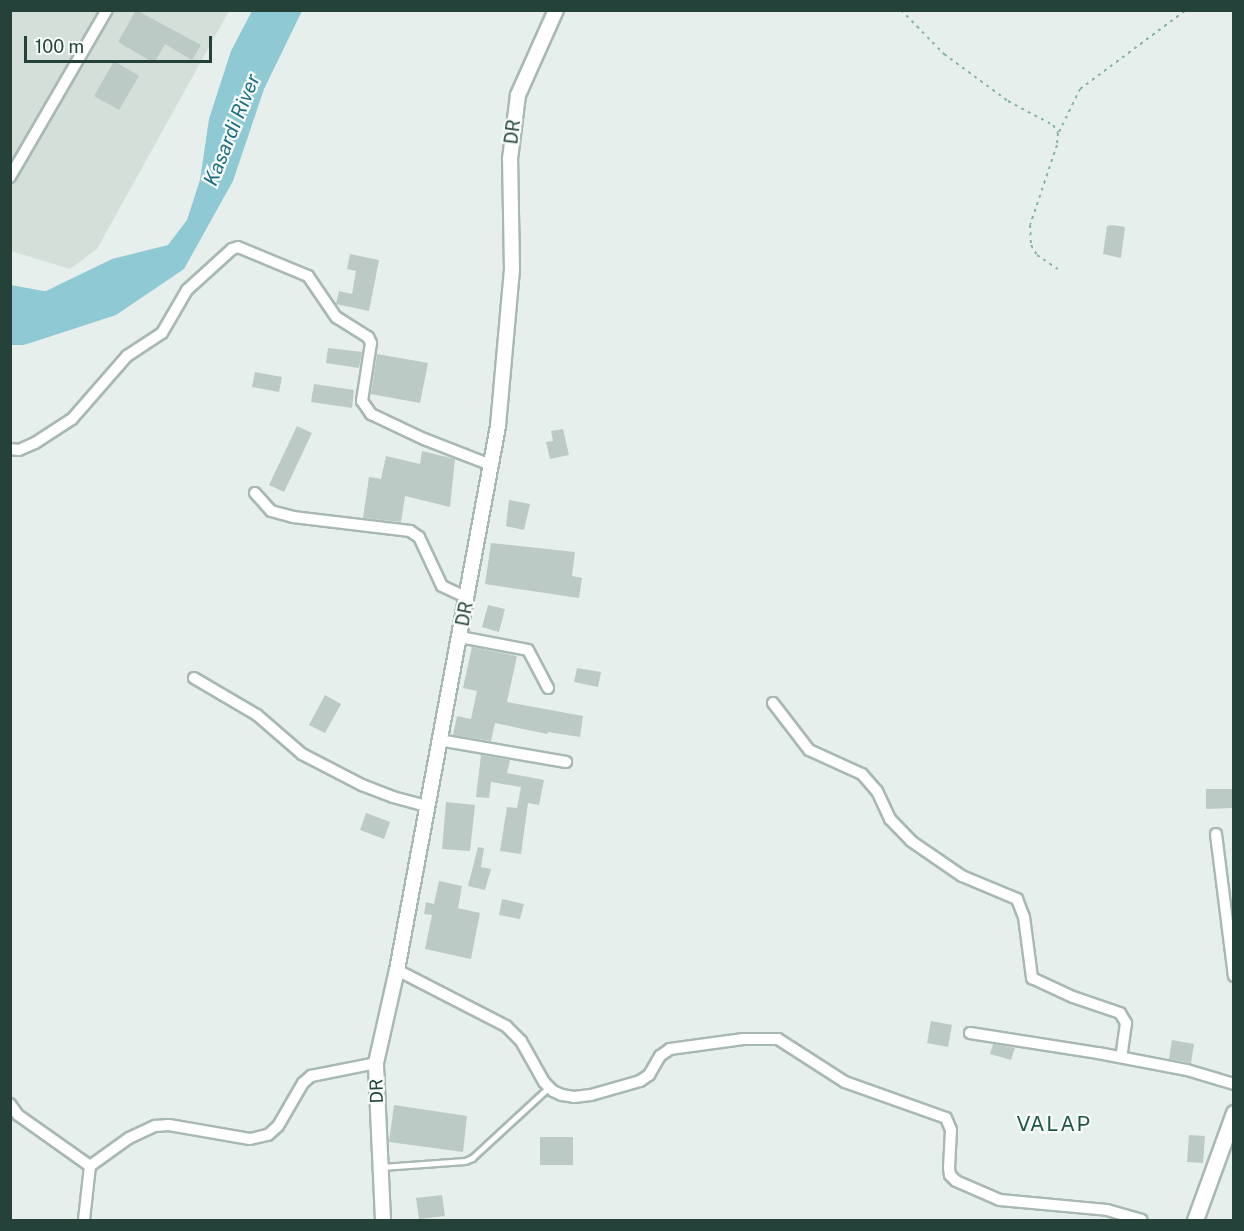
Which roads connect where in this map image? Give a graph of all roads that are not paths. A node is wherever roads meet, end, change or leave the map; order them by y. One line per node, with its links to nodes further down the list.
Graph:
1 (107, 10): 3 (street)
2 (556, 10): 5 (street, DR)
3 (10, 177)
4 (10, 449): 5 (street)
5 (490, 465): 7 (street, DR)
6 (255, 493): 7 (street)
7 (468, 598): 8 (street, DR)
8 (460, 637): 10 (street); 12 (street, DR)
9 (194, 678): 14 (street)
10 (548, 688)
11 (773, 703): 19 (street)
12 (439, 740): 13 (street); 14 (street, DR)
13 (566, 762)
14 (426, 806): 16 (street, DR)
15 (1216, 834): 17 (street)
16 (397, 970): 20 (street, DR); 22 (street)
17 (1233, 976)
18 (970, 1033): 19 (street)
19 (1121, 1057): 21 (street)
20 (376, 1063): 25 (street); 26 (street, DR)
21 (1233, 1084)
22 (549, 1087): 26 (lane); 29 (street)
23 (10, 1104): 25 (street)
24 (1233, 1113): 30 (main road)
25 (90, 1166): 27 (street)
26 (381, 1167): 28 (street, DR)
27 (84, 1221)
28 (383, 1221)
29 (1142, 1221)
30 (1195, 1221)

